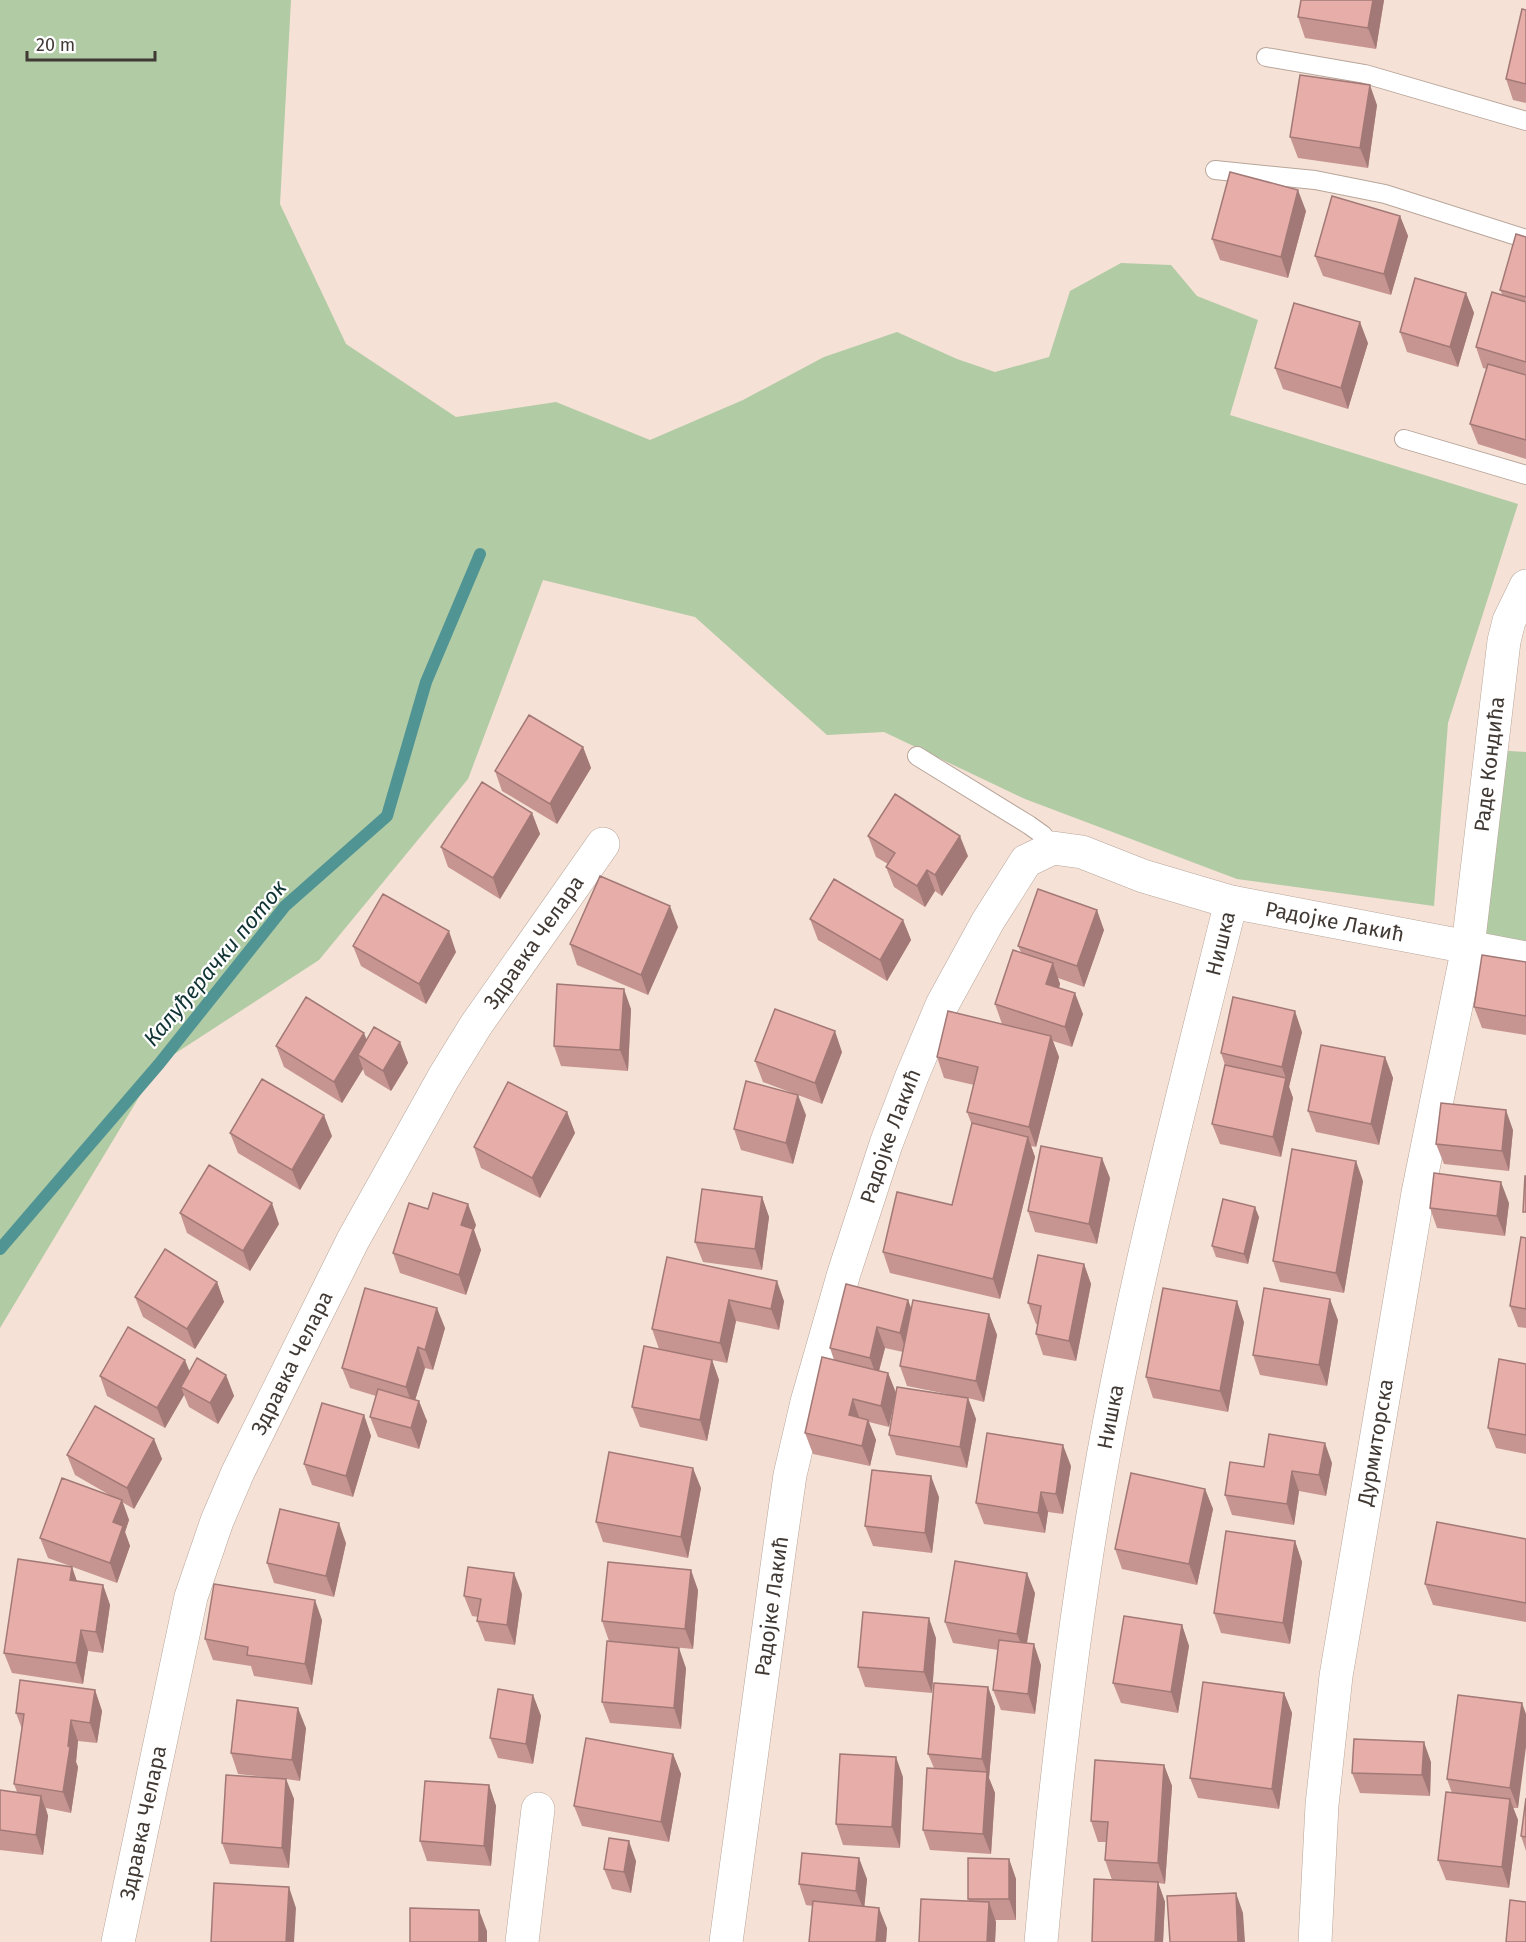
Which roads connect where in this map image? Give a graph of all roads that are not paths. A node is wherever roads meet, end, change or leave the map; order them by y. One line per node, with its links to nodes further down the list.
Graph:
1 (1266, 57): 2 (lane)
2 (1526, 121)
3 (1215, 170): 4 (lane)
4 (1526, 239)
5 (1404, 439): 6 (lane)
6 (1526, 475)
7 (1526, 586): 12 (street, Раде Кондића)
8 (917, 756): 10 (lane)
9 (603, 844): 15 (street, Здравка Челара)
10 (1053, 848): 11 (street, Радојке Лакић); 17 (street, Радојке Лакић)
11 (1232, 902): 12 (street, Радојке Лакић); 18 (street, Нишка)
12 (1468, 946): 13 (street, Радојке Лакић); 19 (street, Дурмиторска)
13 (1526, 958)
14 (538, 1809): 16 (street)
15 (118, 1942)
16 (522, 1942)
17 (726, 1942)
18 (1041, 1942)
19 (1315, 1942)

